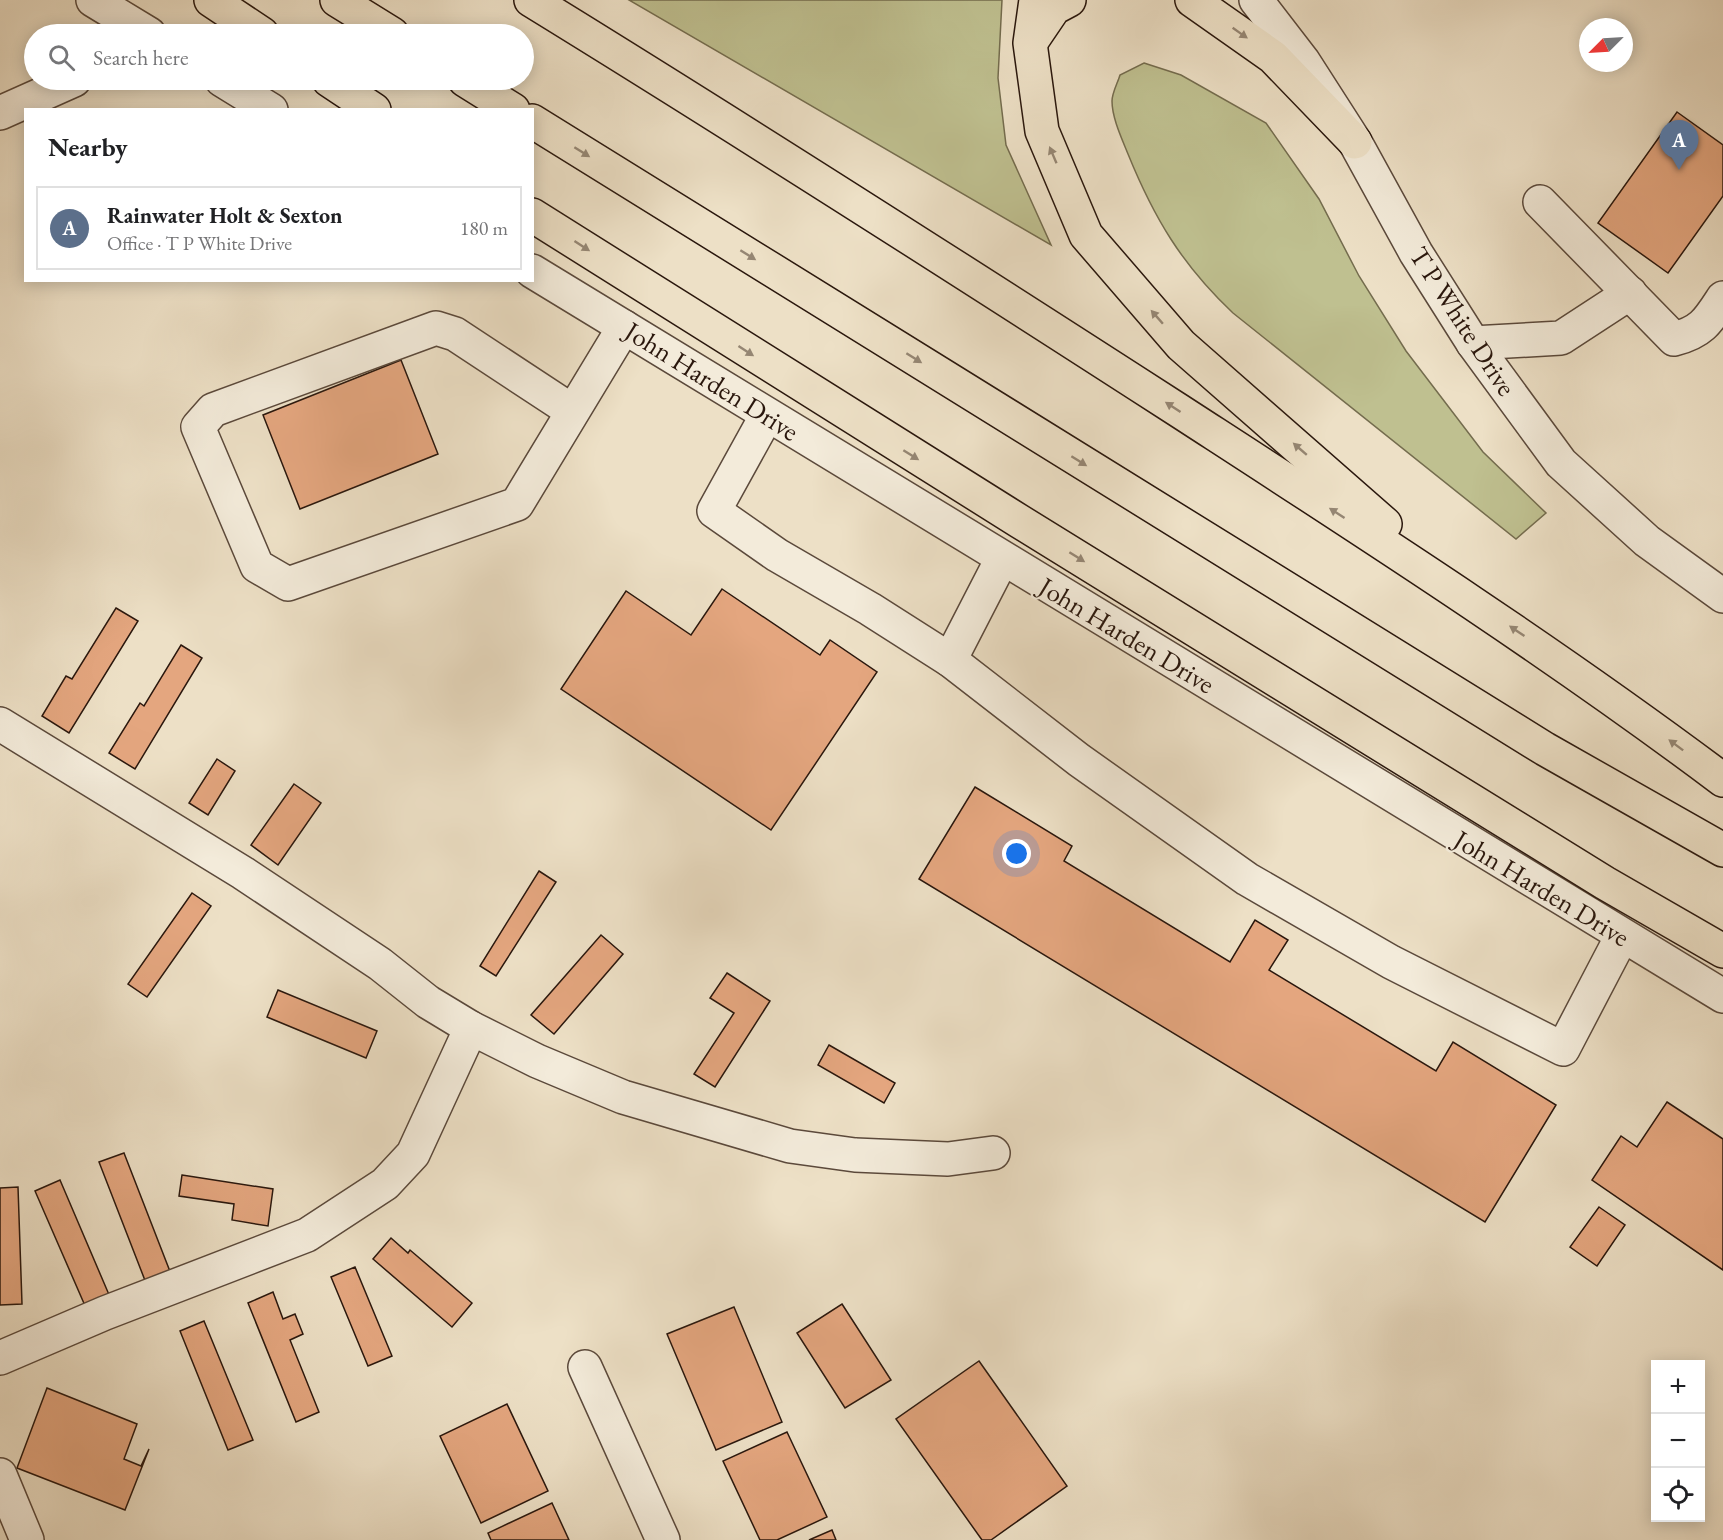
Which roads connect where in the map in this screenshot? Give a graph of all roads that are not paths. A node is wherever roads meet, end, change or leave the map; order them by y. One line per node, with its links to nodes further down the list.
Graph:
1 (93, 0): 9 (street)
2 (211, 0): 10 (highway)
3 (337, 0): 11 (highway)
4 (531, 0): 34 (highway, one-way to 4)
5 (1036, 0): 12 (highway)
6 (1069, 0): 12 (highway)
7 (1192, 0): 22 (highway, one-way to 22)
8 (1256, 0): 22 (street, T P White Drive)
9 (123, 24)
10 (247, 24)
11 (376, 24)
12 (1030, 43): 34 (highway, one-way to 12)
13 (52, 90): 20 (street)
14 (238, 90): 17 (street)
15 (344, 90): 18 (highway)
16 (481, 90): 19 (highway)
17 (268, 108)
18 (371, 108)
19 (510, 108)
20 (0, 113)
21 (534, 123): 38 (highway, one-way to 38)
22 (1356, 142): 29 (street, T P White Drive)
23 (1540, 202): 26 (street)
24 (534, 216): 40 (highway, one-way to 40)
25 (534, 272): 28 (street, John Harden Drive)
26 (1630, 293): 27 (street); 29 (street)
27 (1723, 298)
28 (624, 327): 30 (street); 31 (street, John Harden Drive)
29 (1473, 343): 33 (street, T P White Drive)
30 (573, 411): 30 (street)
31 (767, 415): 32 (street, John Harden Drive); 35 (street)
32 (1002, 559): 35 (street); 39 (street, John Harden Drive)
33 (1723, 596)
34 (1470, 599): 37 (highway, one-way to 34)
35 (950, 660): 39 (street)
36 (0, 724): 42 (street)
37 (1723, 780)
38 (1723, 850)
39 (1622, 936): 41 (street, John Harden Drive)
40 (1723, 951)
41 (1723, 996)
42 (471, 1028): 43 (street); 44 (street)
43 (993, 1153)
44 (0, 1358)
45 (585, 1367): 48 (street)
46 (0, 1475): 47 (street)
47 (27, 1540)
48 (663, 1540)

